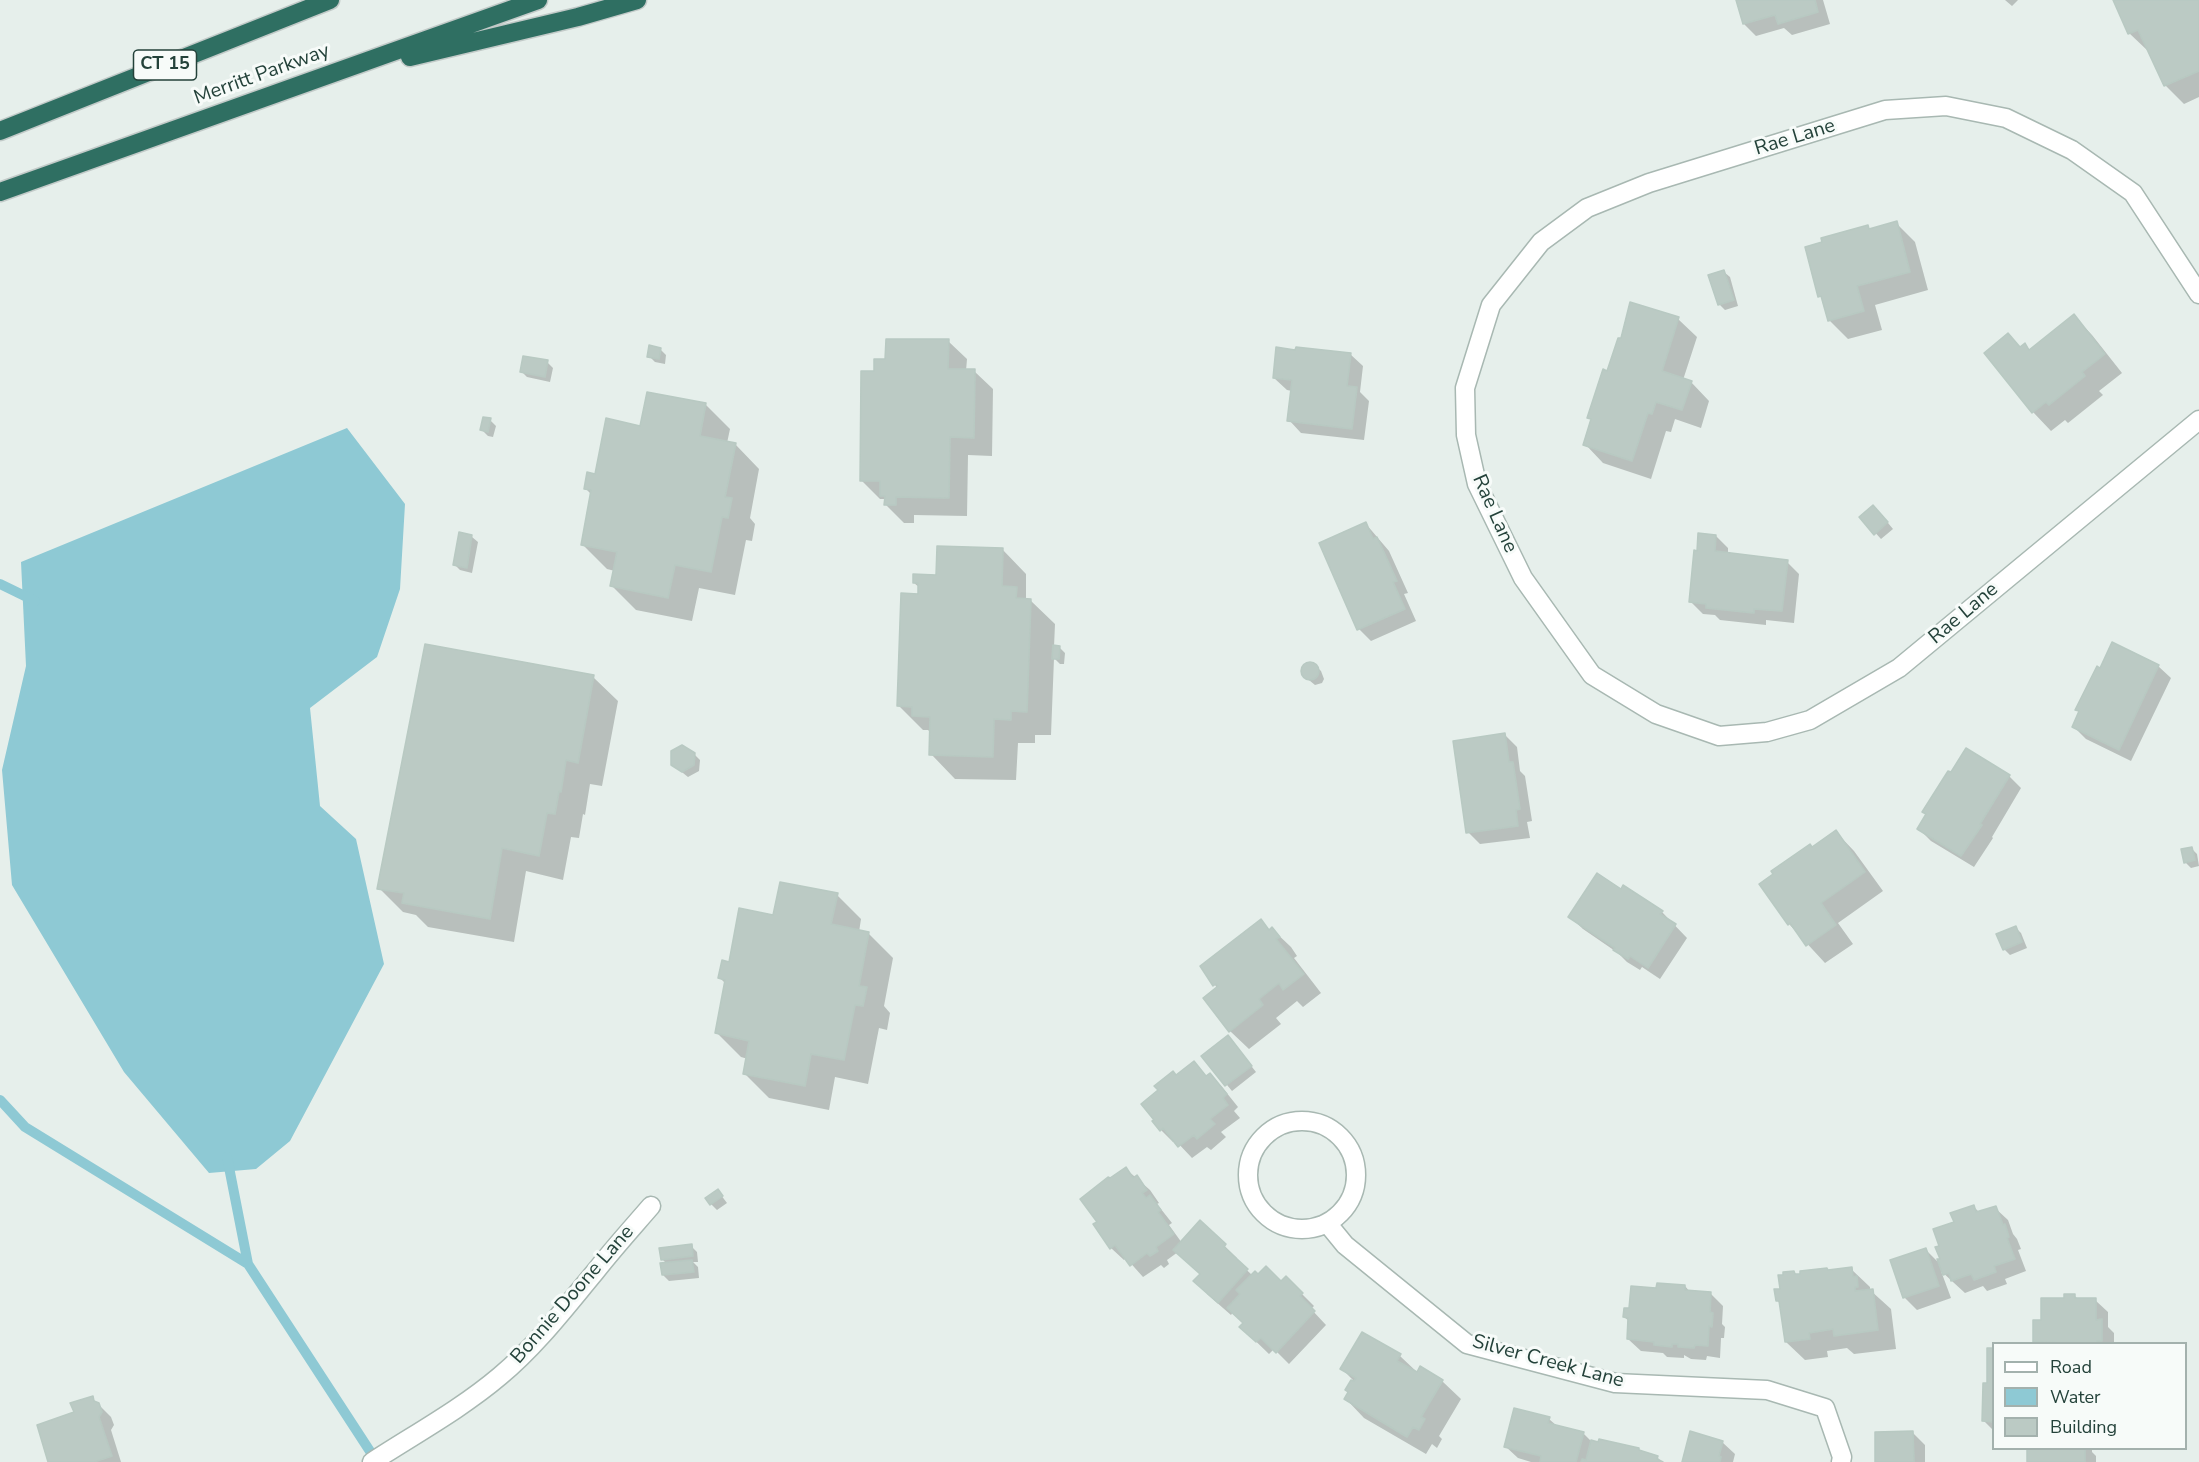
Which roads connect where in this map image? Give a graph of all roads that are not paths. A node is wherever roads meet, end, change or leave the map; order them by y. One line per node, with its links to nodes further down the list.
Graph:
1 (330, 0): 5 (highway, CT 15)
2 (538, 0): 4 (highway, Merritt Parkway)
3 (637, 0): 4 (highway)
4 (329, 75): 6 (highway, Merritt Parkway)
5 (0, 131)
6 (0, 192)
7 (2199, 294): 8 (street, Rae Lane)
8 (2199, 420)
9 (651, 1206): 11 (street, Bonnie Doone Lane)
10 (1327, 1223): 10 (street); 12 (street, Silver Creek Lane)
11 (372, 1462)
12 (1841, 1462)

